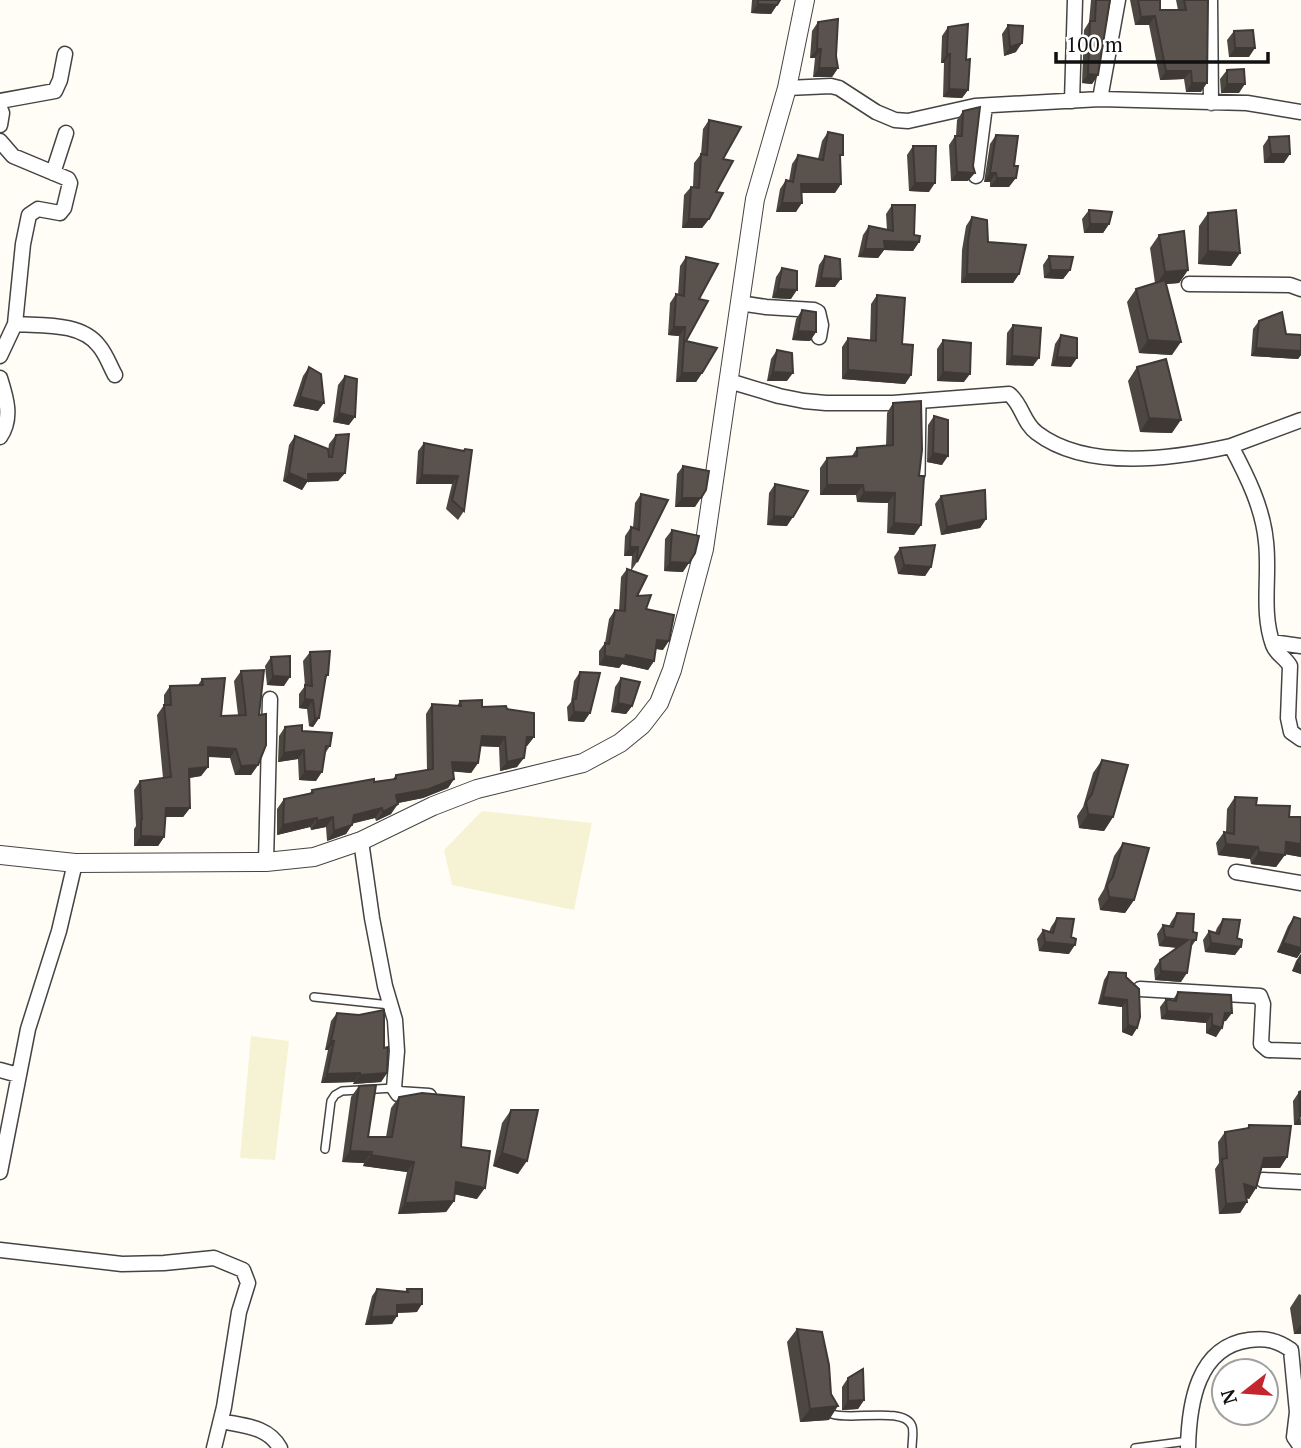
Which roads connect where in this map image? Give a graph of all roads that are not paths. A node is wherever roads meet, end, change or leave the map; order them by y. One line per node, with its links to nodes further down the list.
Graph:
1 (805, 0): 6 (street)
2 (1075, 0): 9 (street)
3 (1118, 0): 7 (street)
4 (1210, 0): 10 (street)
5 (65, 54): 8 (street)
6 (787, 88): 11 (street); 21 (street)
7 (1100, 99): 9 (street); 10 (street)
8 (0, 101)
9 (1072, 101): 11 (street)
10 (1211, 103): 13 (street)
11 (985, 106): 18 (street)
12 (0, 108): 14 (street)
13 (1301, 112)
14 (0, 125)
15 (66, 133): 17 (street)
16 (0, 141): 17 (street)
17 (53, 173): 22 (street)
18 (975, 176)
19 (1189, 284): 20 (street)
20 (1301, 289)
21 (739, 303): 23 (street); 27 (street)
22 (15, 324): 24 (street); 25 (street)
23 (819, 337)
24 (0, 356)
25 (115, 375)
26 (0, 378): 30 (street)
27 (729, 381): 28 (street); 37 (street)
28 (922, 401): 31 (street); 32 (lane)
29 (1301, 420): 31 (street)
30 (0, 437)
31 (1231, 446): 33 (street)
32 (921, 475)
33 (1272, 642): 34 (street); 36 (street)
34 (1301, 646)
35 (270, 699): 39 (street)
36 (1301, 739)
37 (361, 841): 39 (street); 45 (street)
38 (0, 855): 40 (street)
39 (266, 862): 40 (street)
40 (75, 863): 48 (street)
41 (1236, 872): 42 (street)
42 (1301, 883)
43 (1140, 989): 46 (street)
44 (314, 997): 45 (lane)
45 (391, 1006): 49 (street)
46 (1301, 1051)
47 (0, 1070): 48 (street)
48 (18, 1075): 52 (street)
49 (394, 1088): 50 (street); 51 (lane)
50 (440, 1097)
51 (325, 1149)
52 (0, 1172)
53 (1264, 1180): 54 (street)
54 (1301, 1182)
55 (0, 1250): 57 (street)
56 (827, 1395): 62 (lane)
57 (221, 1421): 60 (street); 61 (street)
58 (1188, 1445): 59 (street); 63 (lane)
59 (1301, 1447)
60 (214, 1448)
61 (280, 1448)
62 (912, 1448)
63 (1135, 1448)

